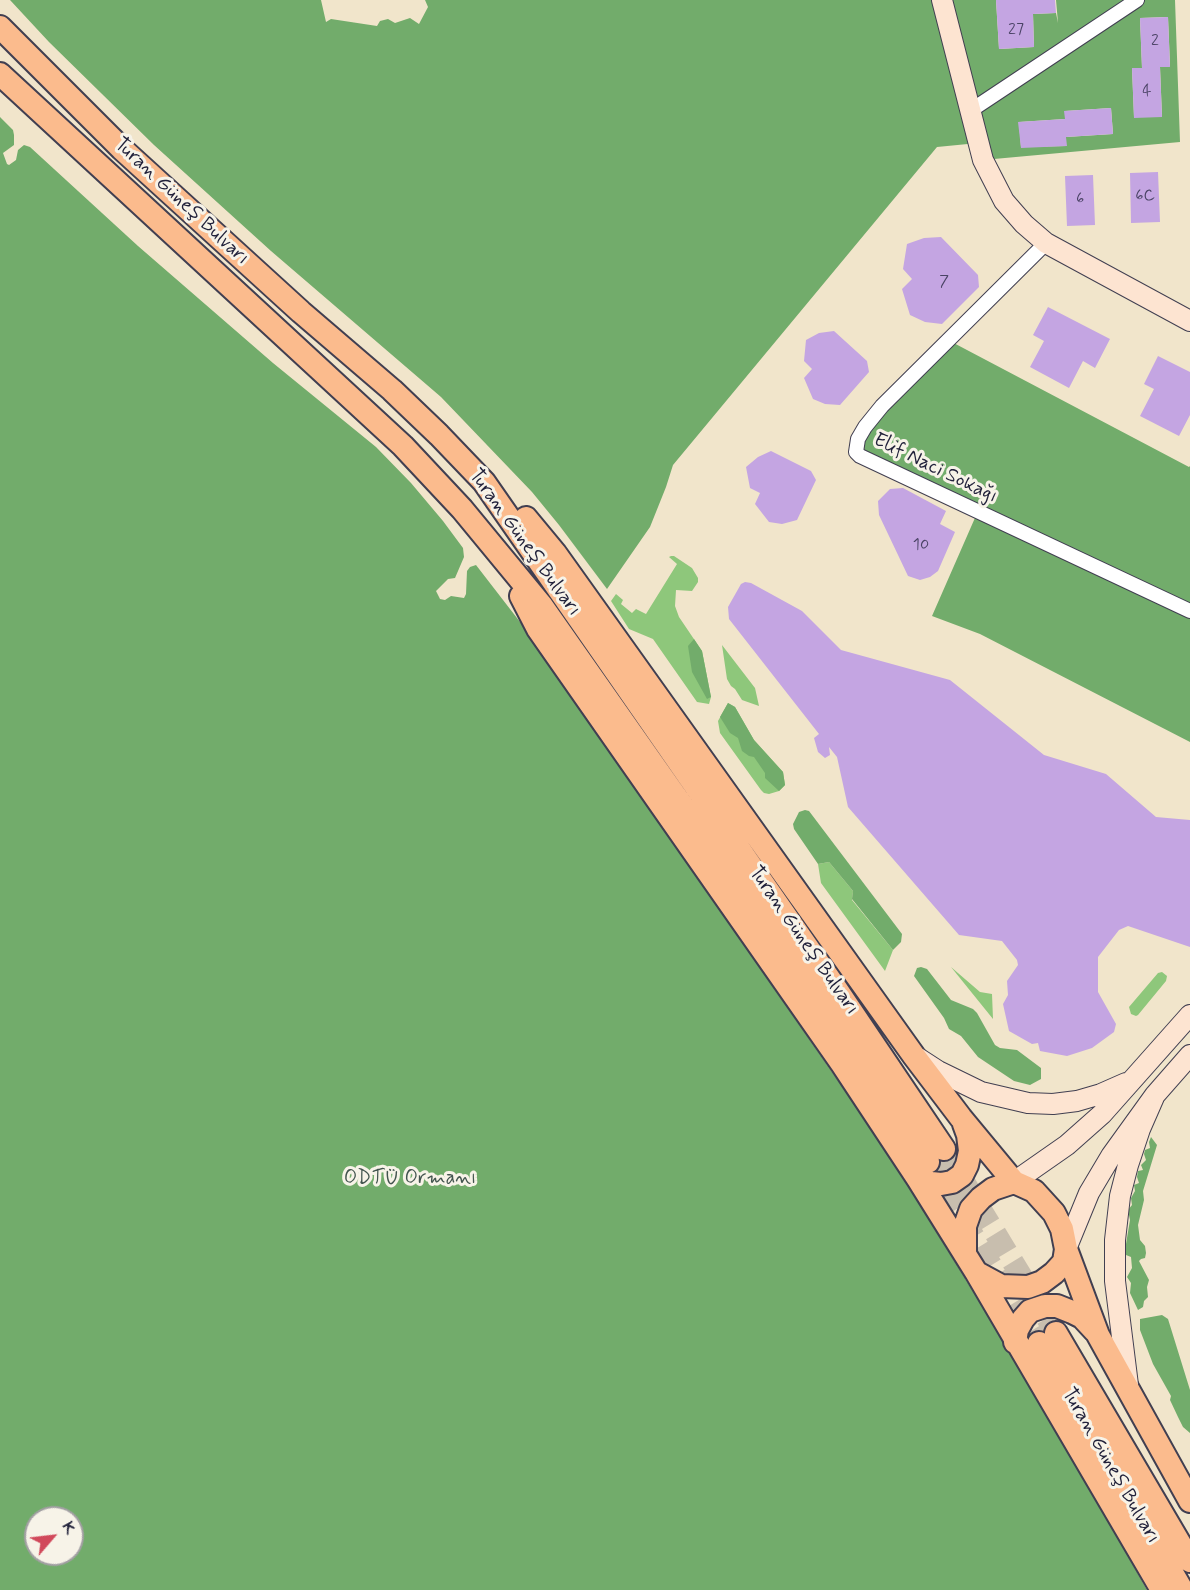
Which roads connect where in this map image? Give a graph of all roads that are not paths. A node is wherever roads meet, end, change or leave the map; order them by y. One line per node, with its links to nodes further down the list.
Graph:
1 (942, 0): 5 (main road)
2 (1137, 0): 5 (street)
3 (0, 27): 8 (main road, Turan Güneş Bulvarı)
4 (0, 74): 16 (main road, Turan Güneş Bulvarı)
5 (970, 111): 6 (main road)
6 (1046, 243): 7 (main road); 9 (street, Elif Naci Sokağı)
7 (1190, 321)
8 (484, 482): 12 (main road); 16 (main road, Turan Güneş Bulvarı)
9 (1190, 611)
10 (1190, 1016): 13 (main road)
11 (1190, 1055): 14 (main road)
12 (914, 1056): 13 (main road); 15 (main road)
13 (1134, 1079): 17 (main road)
14 (1154, 1097): 18 (main road); 22 (main road)
15 (961, 1118): 16 (main road); 17 (main road)
16 (930, 1163): 19 (main road)
17 (1014, 1182): 18 (main road); 19 (main road)
18 (1066, 1249): 19 (main road); 20 (main road)
19 (971, 1264): 21 (main road)
20 (1098, 1335): 21 (main road); 22 (main road)
21 (1016, 1342): 25 (main road)
22 (1128, 1391): 23 (main road)
23 (1190, 1501)
24 (1190, 1561): 26 (main road, Turan Güneş Bulvarı)
25 (1162, 1590)
26 (1182, 1590)

